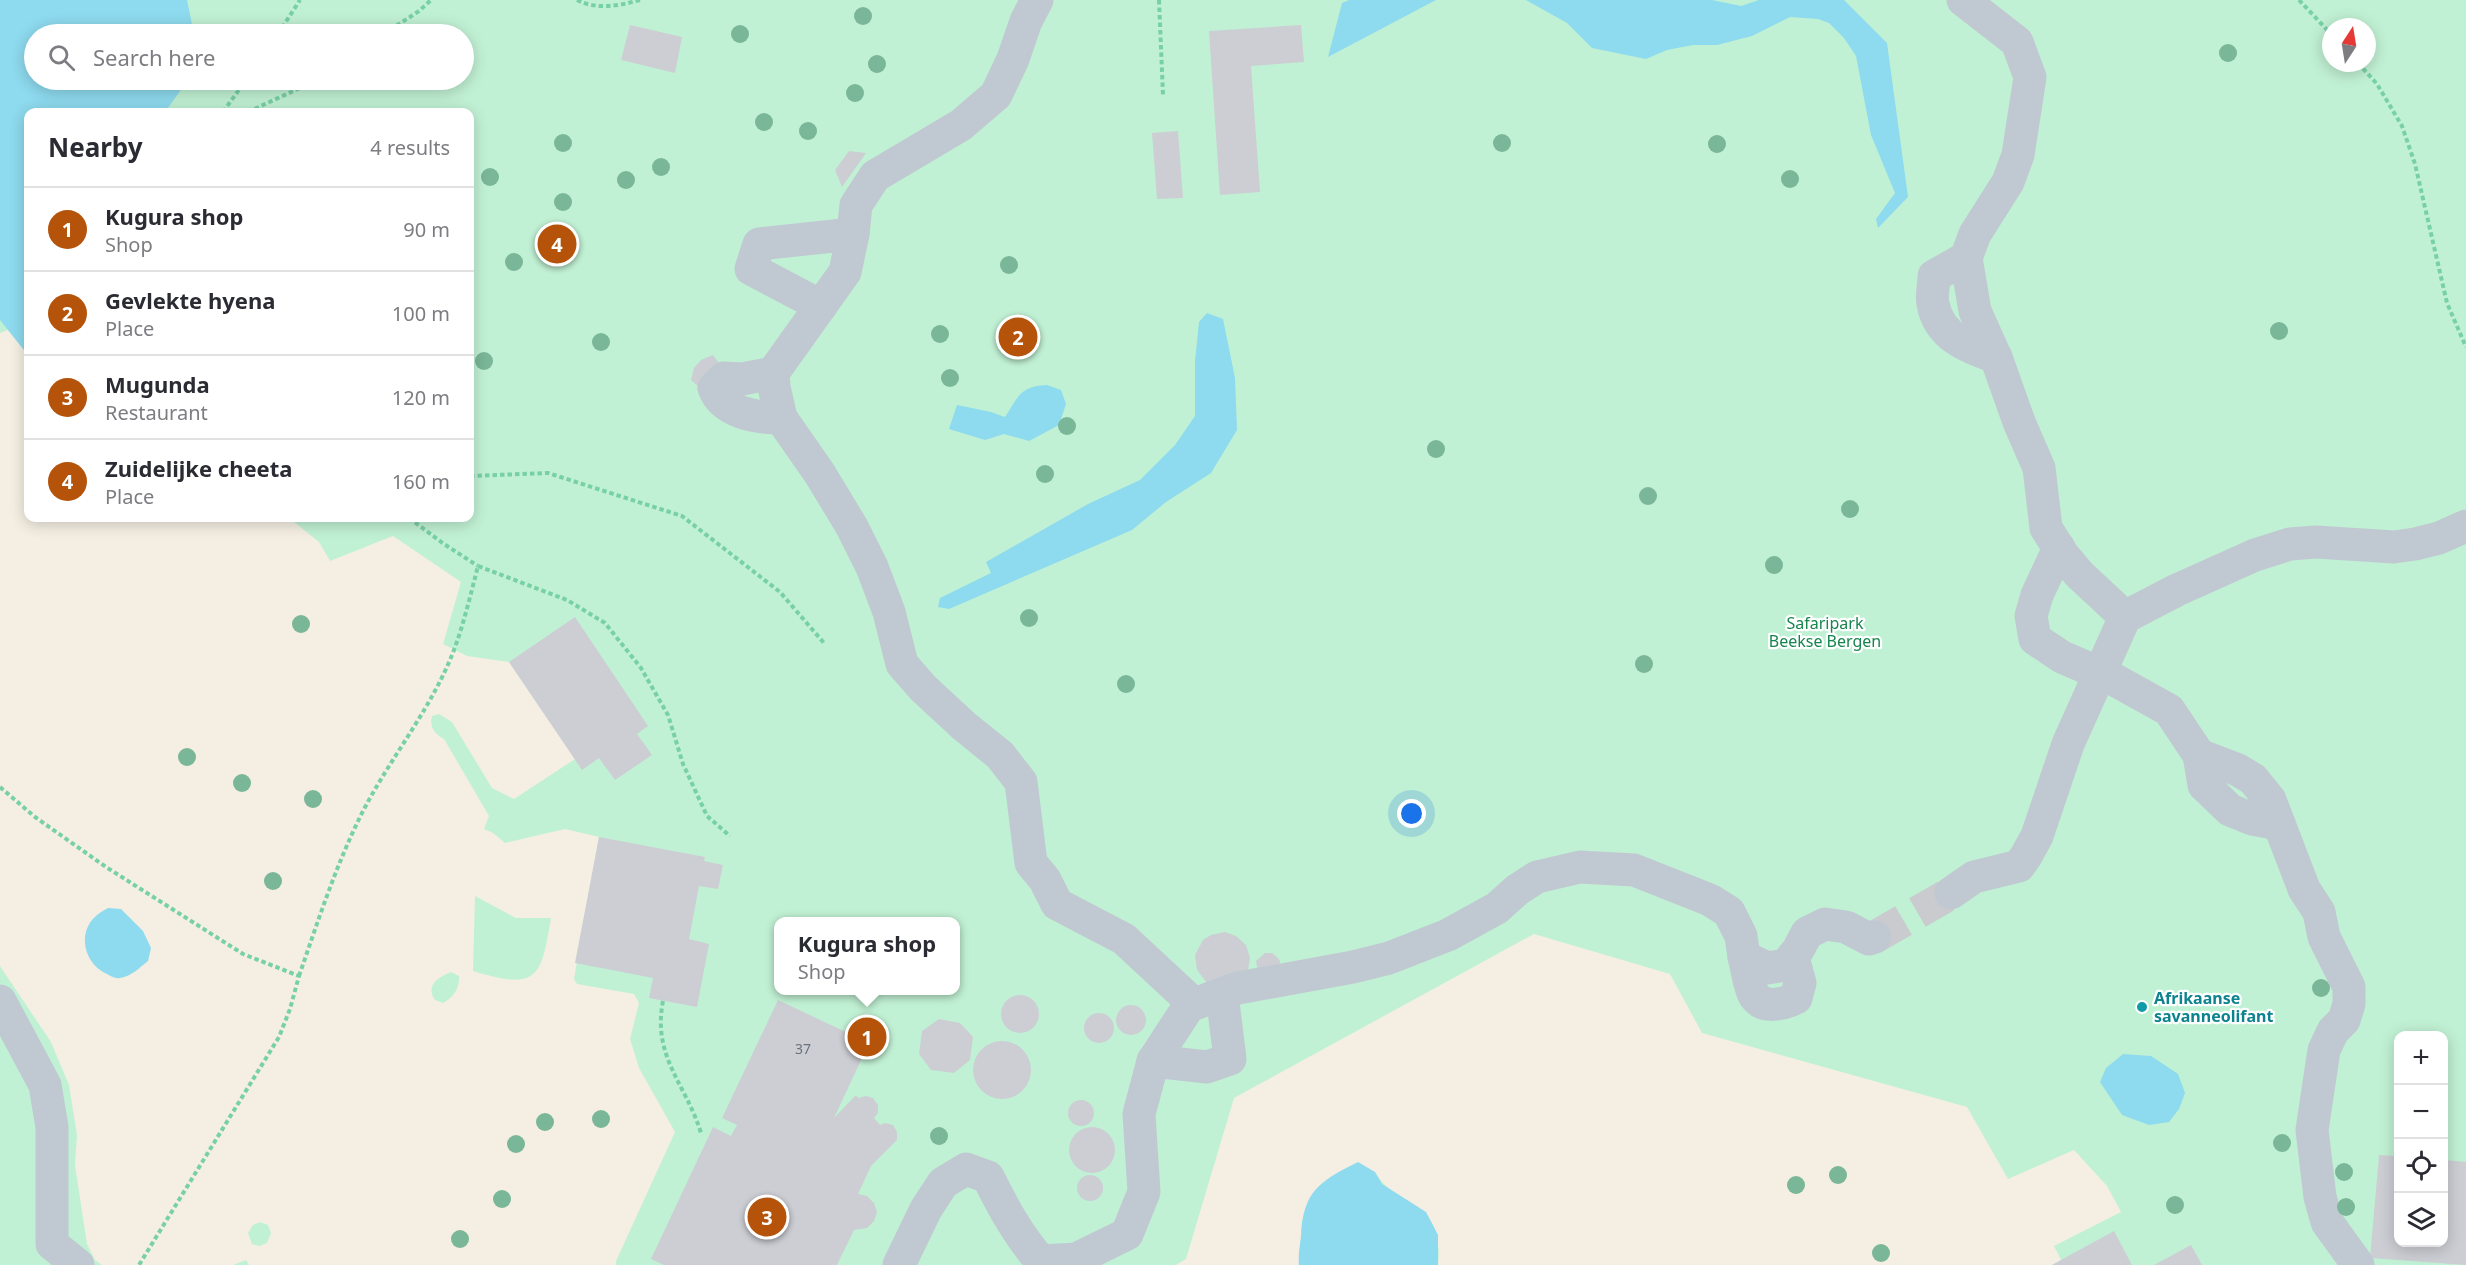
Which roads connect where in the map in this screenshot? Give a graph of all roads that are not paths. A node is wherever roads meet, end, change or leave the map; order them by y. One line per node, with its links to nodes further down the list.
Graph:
1 (1037, 0): 3 (street)
2 (1963, 0): 8 (street)
3 (853, 234): 4 (street); 4 (street)
4 (821, 306): 5 (street)
5 (773, 373): 6 (street); 6 (street)
6 (781, 418): 13 (street)
7 (2466, 526): 9 (street)
8 (2059, 548): 9 (street); 10 (street)
9 (2125, 618): 10 (street)
10 (2101, 674): 11 (street); 18 (street)
11 (1951, 893)
12 (1875, 937): 13 (street)
13 (1208, 999): 15 (street); 15 (street)
14 (0, 1000): 16 (street)
15 (1153, 1061): 17 (street)
16 (78, 1265)
17 (899, 1265)
18 (2358, 1265)

